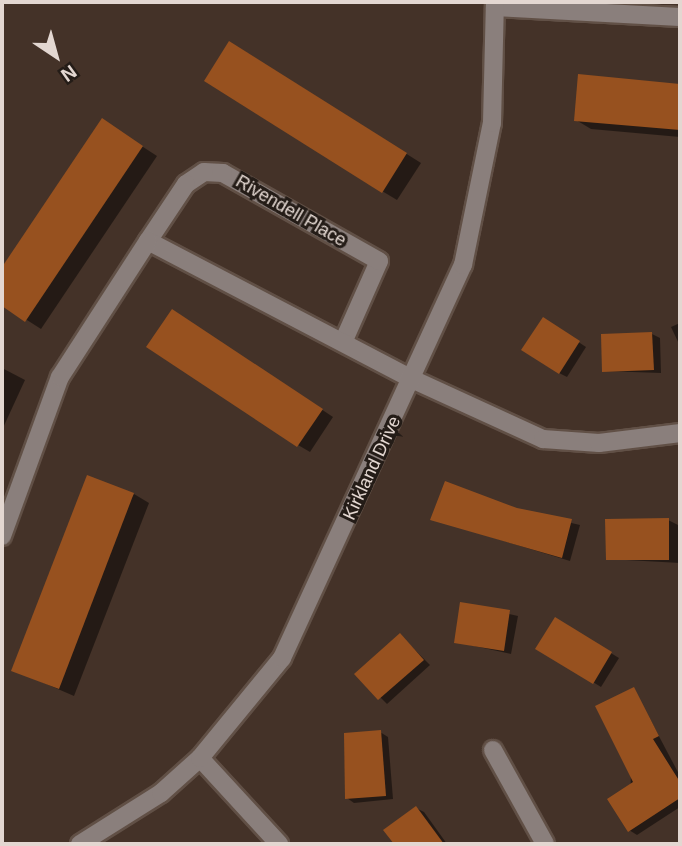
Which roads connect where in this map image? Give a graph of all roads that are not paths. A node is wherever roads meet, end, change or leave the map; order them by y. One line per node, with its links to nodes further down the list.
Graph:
1 (495, 4): 2 (street); 6 (street, Kirkland Drive)
2 (573, 6): 3 (street)
3 (680, 17)
4 (148, 241): 5 (street); 5 (street, Rivendell Place); 8 (street, Rivendell Place)
5 (344, 340): 6 (street)
6 (414, 380): 7 (street); 10 (street, Kirkland Drive)
7 (680, 433)
8 (2, 536)
9 (493, 750): 13 (street)
10 (200, 758): 11 (street, Kirkland Drive); 12 (street)
11 (80, 844)
12 (279, 844)
13 (545, 844)

